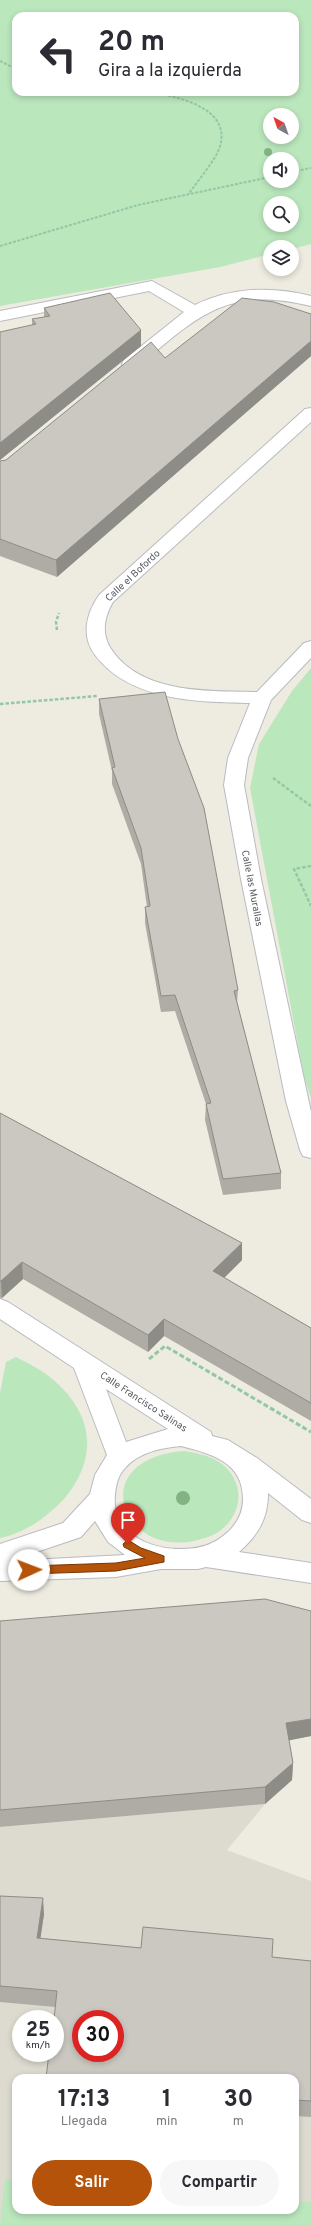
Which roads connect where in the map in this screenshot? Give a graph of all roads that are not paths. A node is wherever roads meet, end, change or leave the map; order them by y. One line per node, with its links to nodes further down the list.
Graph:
1 (311, 301): 2 (street)
2 (195, 312): 3 (street); 4 (street)
3 (0, 316)
4 (117, 375)
5 (311, 413): 7 (street, Calle el Bofordo)
6 (311, 647): 7 (street, Calle las Murallas)
7 (262, 698): 8 (street, Calle las Murallas)
8 (311, 1150)
9 (0, 1308): 10 (street, Calle Francisco Salinas)
10 (84, 1362): 11 (street, Calle Francisco Salinas); 12 (street, Calle Francisco Salinas)
11 (203, 1439): 12 (street); 13 (street)
12 (120, 1457): 14 (street)
13 (242, 1460): 15 (street); 17 (street)
14 (100, 1499): 16 (street); 18 (street)
15 (311, 1513)
16 (0, 1554)
17 (207, 1557): 18 (street); 20 (street)
18 (161, 1559): 19 (street)
19 (0, 1571)
20 (311, 1573)

